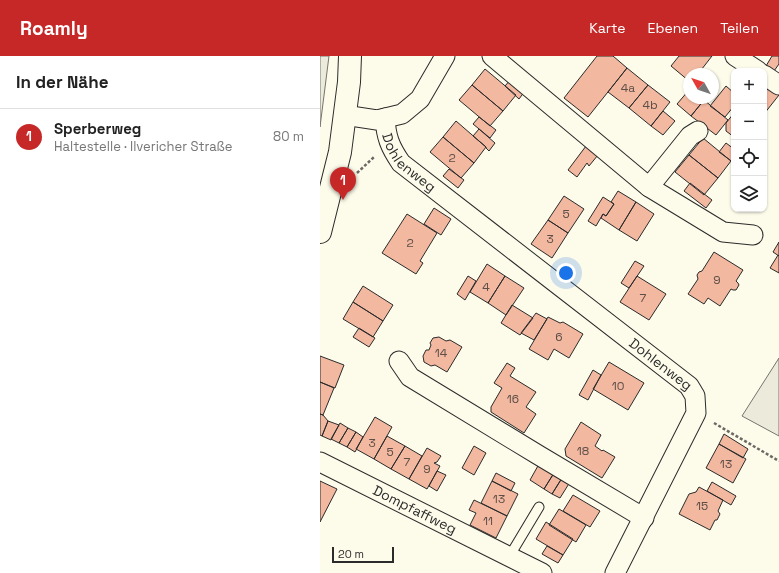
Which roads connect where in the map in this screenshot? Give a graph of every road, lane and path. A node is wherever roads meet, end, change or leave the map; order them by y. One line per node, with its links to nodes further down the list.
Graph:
1 (350, 56): 8 (street)
2 (445, 56): 9 (street)
3 (492, 56): 11 (street)
4 (735, 56): 5 (street)
5 (753, 68)
6 (767, 77): 7 (street)
7 (779, 85)
8 (344, 115): 9 (street); 12 (street)
9 (385, 118): 15 (street, Dohlenweg)
10 (698, 131): 11 (street)
11 (649, 187): 13 (street)
12 (320, 232)
13 (753, 234)
14 (399, 361): 19 (street)
15 (696, 413): 16 (path); 19 (street)
16 (779, 461)
17 (320, 462): 20 (street, Dompfaffweg)
18 (539, 507): 20 (lane)
19 (644, 518): 22 (street)
20 (509, 556): 21 (street, Dompfaffweg)
21 (542, 573)
22 (615, 573)

